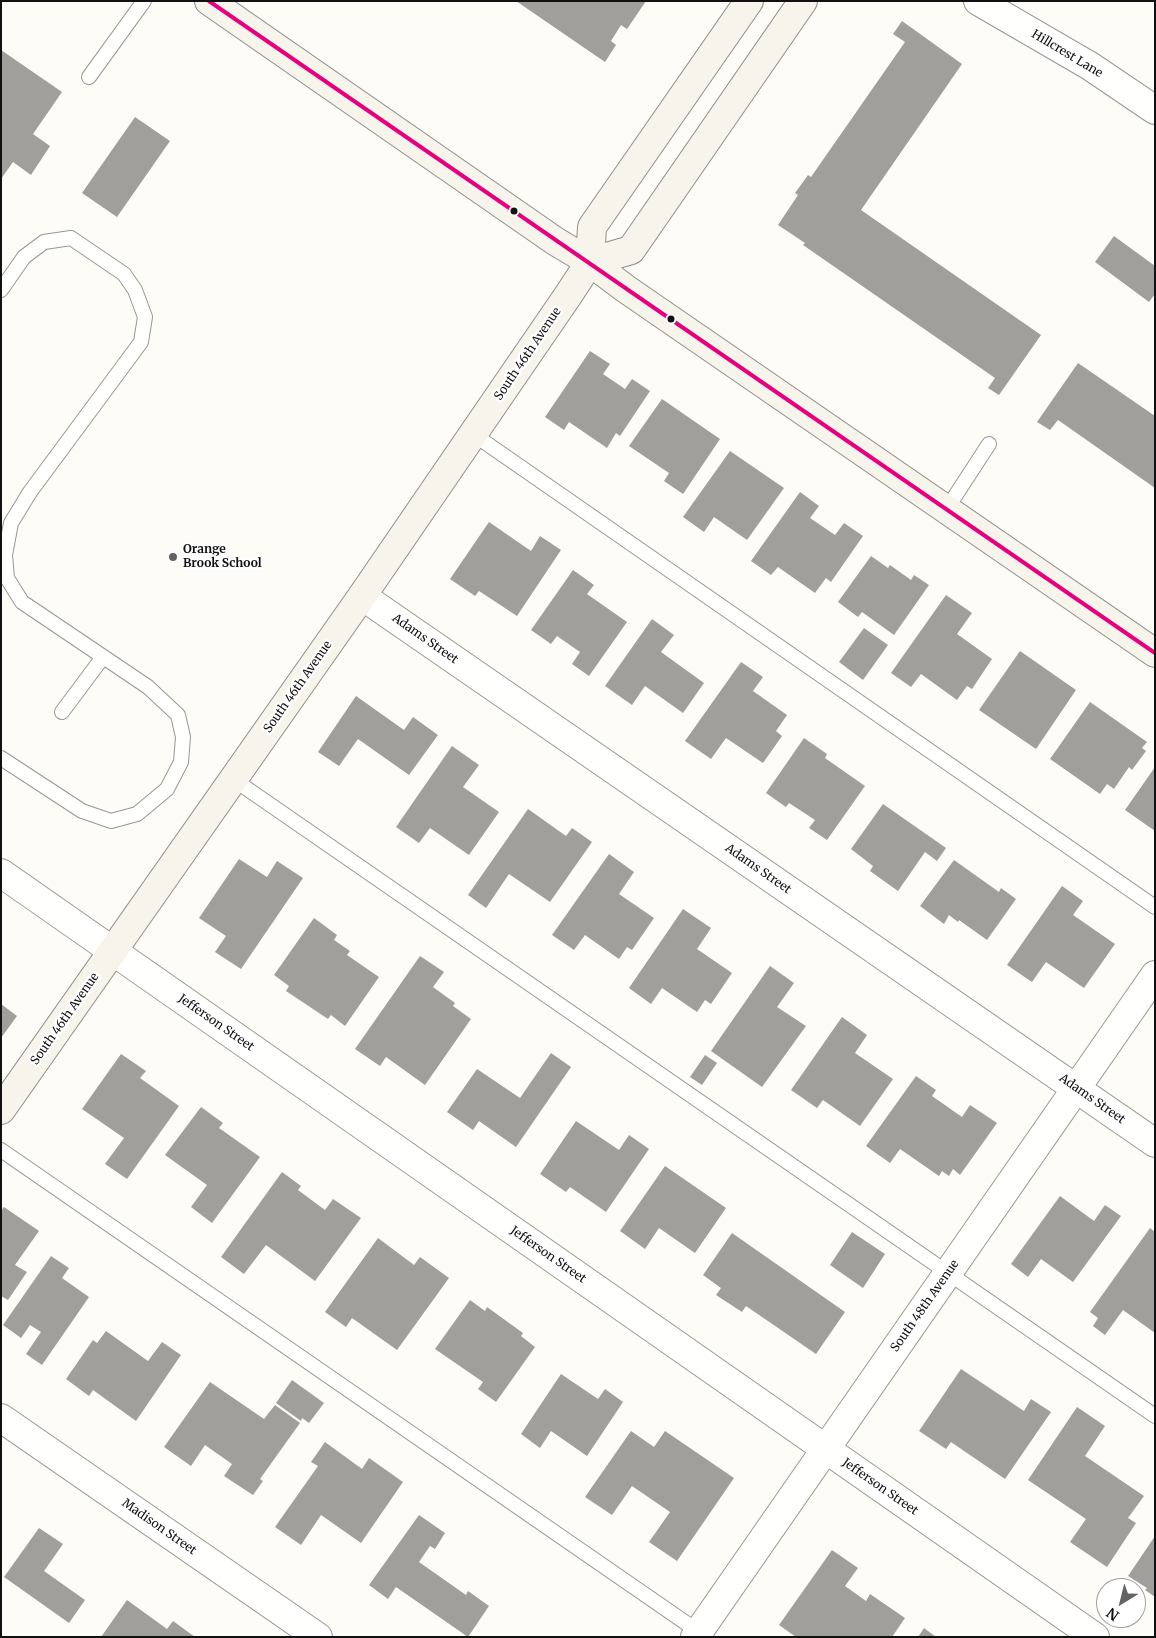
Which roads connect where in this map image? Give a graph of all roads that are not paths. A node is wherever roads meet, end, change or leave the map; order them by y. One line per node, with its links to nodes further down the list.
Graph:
1 (144, 1): 6 (lane)
2 (208, 1): 8 (street)
3 (749, 1): 8 (street)
4 (803, 1): 8 (street)
5 (978, 1): 7 (street, Hillcrest Lane)
6 (88, 77)
7 (1155, 110)
8 (590, 262): 10 (street, South 46th Avenue); 12 (street)
9 (1, 290): 15 (lane)
10 (472, 434): 13 (street, South 46th Avenue); 20 (lane)
11 (989, 444): 12 (lane)
12 (946, 510): 14 (street)
13 (362, 596): 18 (street, South 46th Avenue); 23 (street, Adams Street)
14 (1155, 653)
15 (103, 657): 16 (lane); 17 (lane)
16 (62, 712)
17 (1, 758)
18 (233, 779): 21 (street, South 46th Avenue); 27 (lane)
19 (1, 873): 21 (street, Jefferson Street)
20 (1155, 908)
21 (113, 951): 24 (street, South 46th Avenue); 30 (street, Jefferson Street)
22 (1155, 975): 23 (street, South 48th Avenue)
23 (1076, 1089): 25 (street, Adams Street); 27 (street, South 48th Avenue)
24 (1, 1110)
25 (1155, 1143)
26 (1, 1150): 31 (lane)
27 (949, 1272): 28 (lane); 30 (street, South 48th Avenue)
28 (1155, 1416)
29 (1, 1418): 32 (street, Madison Street)
30 (826, 1449): 31 (street, South 48th Avenue); 33 (street, Jefferson Street)
31 (699, 1635)
32 (318, 1637)
33 (1095, 1637)

